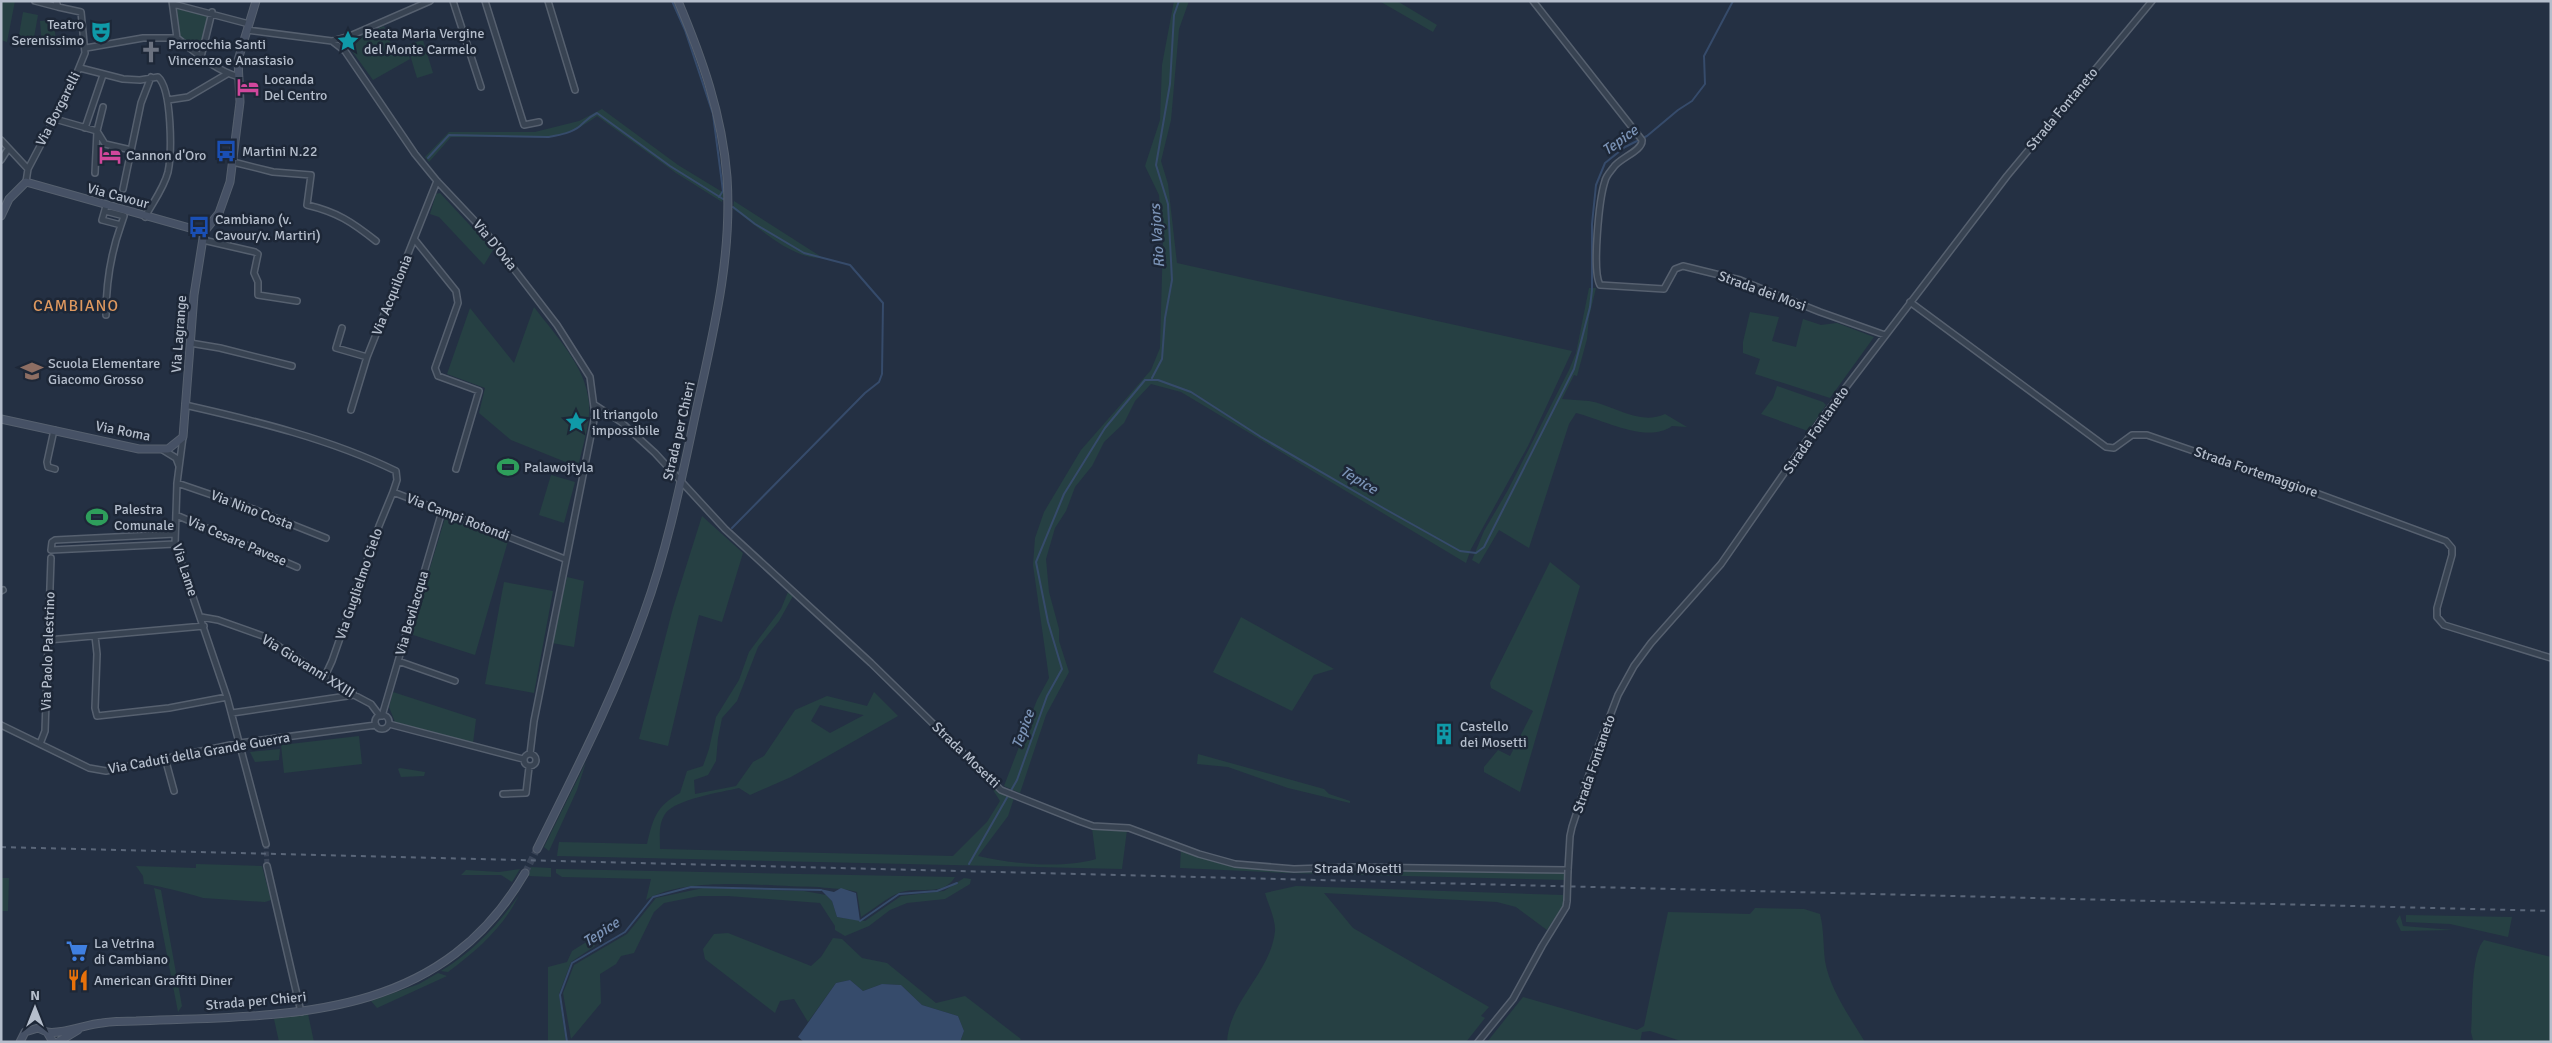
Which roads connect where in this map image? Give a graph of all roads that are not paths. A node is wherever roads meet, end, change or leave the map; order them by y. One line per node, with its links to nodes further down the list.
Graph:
1 (35, 1): 11 (street)
2 (256, 1): 13 (main road)
3 (430, 1): 15 (street)
4 (453, 1): 23 (street)
5 (485, 1): 28 (street)
6 (548, 1): 24 (street)
7 (678, 1): 67 (main road, Strada per Chieri)
8 (1532, 1): 53 (street, Strada dei Mosi)
9 (2152, 1): 50 (street, Strada Fontaneto)
10 (173, 3): 12 (street); 14 (street)
11 (57, 4): 16 (street)
12 (212, 12): 13 (street); 17 (street)
13 (248, 27): 15 (street); 22 (main road)
14 (177, 38): 16 (street); 17 (street)
15 (332, 41): 38 (street, Via D'Ovia)
16 (86, 48): 18 (street, Via Borgarelli)
17 (200, 57): 19 (street)
18 (80, 68): 20 (street); 27 (street, Via Borgarelli)
19 (227, 74): 22 (street); 25 (street)
20 (103, 75): 21 (street); 29 (street)
21 (151, 77): 25 (street); 33 (street)
22 (239, 77): 35 (main road)
23 (481, 87)
24 (575, 90)
25 (168, 100): 44 (street)
26 (103, 108): 30 (street)
27 (55, 119): 29 (street); 36 (street, Via Borgarelli)
28 (539, 122)
29 (85, 128): 30 (street)
30 (97, 131): 33 (street); 37 (street)
31 (1, 140): 32 (street)
32 (8, 148): 34 (street); 36 (street)
33 (130, 150): 40 (street)
34 (1, 160)
35 (233, 162): 46 (main road); 48 (street)
36 (28, 169): 39 (street, Via Borgarelli)
37 (95, 173)
38 (437, 181): 47 (street, Via Acquilonia); 58 (street, Via D'Ovia)
39 (26, 182): 41 (main road, Via Cavour); 43 (main road)
40 (123, 189)
41 (105, 208): 42 (main road, Via Cavour); 45 (street)
42 (125, 214): 44 (main road, Via Cavour); 45 (street)
43 (1, 216)
44 (145, 217): 46 (main road, Via Cavour)
45 (121, 225): 51 (street)
46 (204, 236): 49 (street); 54 (main road, Via Lagrange)
47 (414, 240): 55 (street, Via Acquilonia); 64 (street)
48 (376, 241)
49 (297, 301)
50 (1910, 302): 53 (street, Strada Fontaneto); 82 (street, Strada Fortemaggiore)
51 (106, 315)
52 (342, 328): 55 (street)
53 (1885, 335): 104 (street, Strada Fontaneto)
54 (190, 343): 56 (street); 57 (main road, Via Lagrange)
55 (367, 357): 59 (street, Via Acquilonia)
56 (292, 366)
57 (185, 405): 62 (main road, Via Lagrange); 69 (street, Via Campi Rotondi)
58 (595, 405): 67 (street, Strada Mosetti); 76 (street, Via D'Ovia)
59 (351, 410)
60 (1, 419): 61 (main road, Via Roma)
61 (54, 430): 63 (main road, Via Roma); 65 (street)
62 (183, 438): 63 (main road, Via Roma); 66 (street, Via Lame)
63 (163, 450): 66 (street)
64 (456, 468)
65 (55, 469)
66 (180, 469): 68 (street, Via Lame)
67 (681, 480): 102 (main road, Strada per Chieri); 104 (street, Strada Mosetti)
68 (177, 484): 71 (street, Via Lame); 73 (street, Via Nino Costa)
69 (393, 492): 70 (street, Via Campi Rotondi); 84 (street, Via Guglielmo Cielo)
70 (442, 511): 76 (street, Via Campi Rotondi); 83 (street, Via Bevilacqua)
71 (176, 515): 72 (street, Via Lame); 77 (street, Via Cesare Pavese)
72 (175, 534): 74 (street, Via Lame); 74 (street)
73 (326, 538)
74 (175, 544): 78 (street, Via Lame)
75 (51, 558): 81 (street, Via Paolo Palestrino)
76 (565, 559): 95 (street)
77 (298, 566)
78 (201, 617): 79 (street, Via Lame); 84 (street, Via Giovanni XXIII)
79 (204, 626): 80 (street); 87 (street, Via Lame)
80 (95, 636): 81 (street); 87 (street)
81 (48, 640): 94 (street, Via Paolo Palestrino)
82 (2551, 658)
83 (398, 661): 85 (street); 89 (street, Via Bevilacqua)
84 (325, 676): 86 (street, Via Giovanni XXIII)
85 (454, 681)
86 (354, 695): 88 (street); 89 (street, Via Giovanni XXIII)
87 (227, 697): 88 (street, Via Lame)
88 (232, 713): 93 (street, Via Lame)
89 (381, 716): 90 (street); 92 (street)
90 (389, 724): 92 (street); 97 (street)
91 (1, 725): 94 (street, Via Caduti della Grande Guerra)
92 (376, 725): 93 (street, Via Caduti della Grande Guerra)
93 (240, 743): 96 (street, Via Caduti della Grande Guerra); 101 (street, Via Lame)
94 (40, 744): 96 (street, Via Caduti della Grande Guerra)
95 (530, 754): 97 (street); 98 (street)
96 (165, 758): 99 (street)
97 (524, 759): 98 (street)
98 (529, 767): 100 (street)
99 (174, 791)
100 (503, 794)
101 (266, 844)
102 (537, 849)
103 (267, 866): 106 (street)
104 (1568, 870): 112 (street, Strada Fontaneto, bridge)
105 (525, 873): 106 (main road, Strada per Chieri)
106 (301, 1012): 107 (main road, Strada per Chieri)
107 (87, 1025): 108 (main road, Strada per Chieri); 111 (main road, Strada per Chieri)
108 (47, 1032): 109 (main road, Strada per Chieri); 110 (main road)
109 (20, 1042)
110 (52, 1042)
111 (58, 1042)
112 (1478, 1042)

